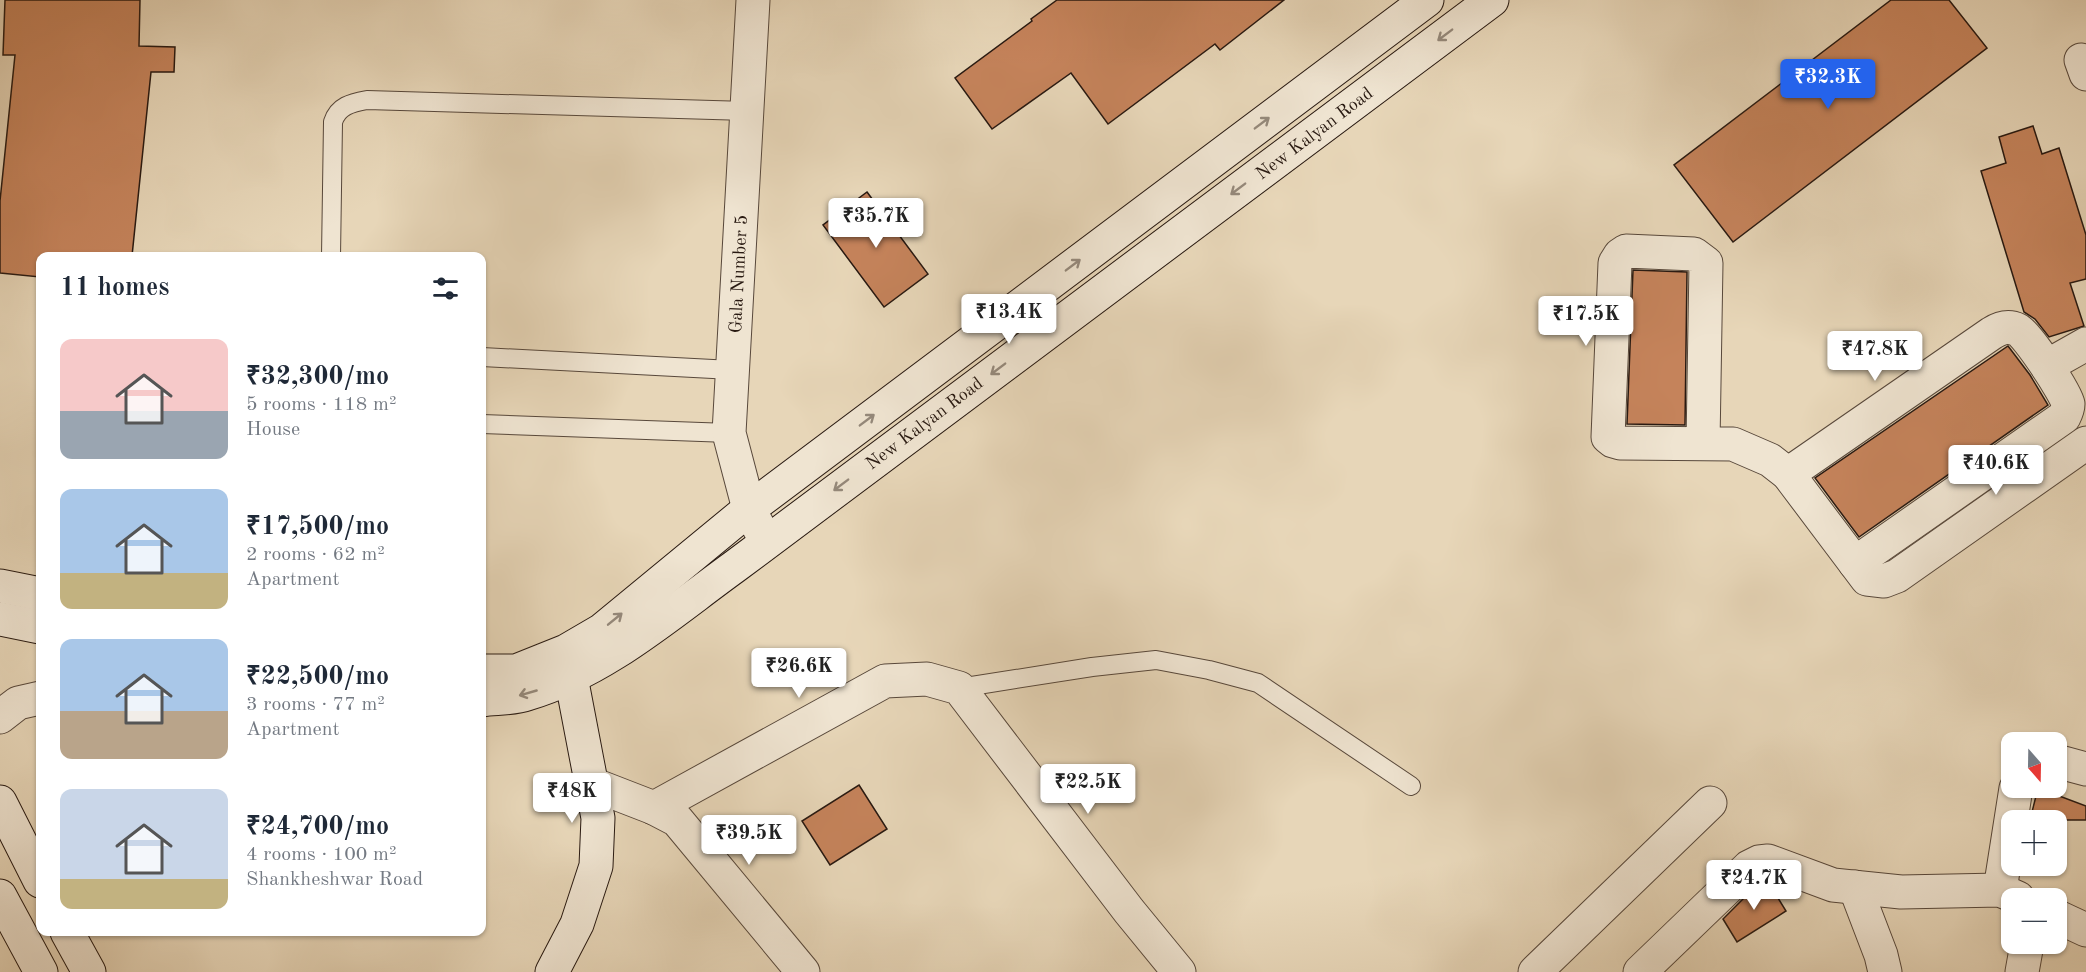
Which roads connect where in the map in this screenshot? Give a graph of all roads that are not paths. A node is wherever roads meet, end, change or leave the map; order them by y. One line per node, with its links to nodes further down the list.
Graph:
1 (753, 0): 4 (street, Gala Number 5)
2 (1427, 0): 15 (street, one-way to 2)
3 (1492, 0): 16 (street, New Kalyan Road, one-way to 16)
4 (747, 111): 5 (lane); 9 (street, Gala Number 5)
5 (331, 252)
6 (2086, 344): 8 (street)
7 (486, 357): 9 (lane)
8 (2047, 366): 14 (street); 17 (street)
9 (732, 370): 11 (street, Gala Number 5)
10 (486, 424): 11 (lane)
11 (729, 433): 15 (street, Gala Number 5)
12 (1703, 442): 12 (street); 14 (street)
13 (2086, 443): 17 (street)
14 (1788, 474): 17 (street)
15 (749, 509): 16 (street, Gala Number 5); 21 (street, one-way to 15)
16 (766, 541): 21 (street, New Kalyan Road)
17 (1855, 563)
18 (18, 589): 19 (street)
19 (3, 620): 20 (street)
20 (36, 626)
21 (569, 664): 22 (street, New Kalyan Road); 25 (street, New Kalyan Road, one-way to 25); 29 (street)
22 (486, 671)
23 (959, 688): 30 (lane); 34 (street); 49 (street)
24 (36, 699): 26 (street)
25 (486, 700)
26 (0, 717)
27 (2067, 764): 28 (street)
28 (2086, 769)
29 (592, 784): 34 (street); 47 (street)
30 (1411, 786)
31 (2015, 798): 37 (street)
32 (0, 802): 35 (street)
33 (1710, 803): 50 (street)
34 (654, 808): 48 (street)
35 (36, 873)
36 (1855, 887): 38 (street); 51 (street); 52 (street)
37 (2009, 888)
38 (2001, 894)
39 (0, 896): 42 (street)
40 (2067, 921): 41 (street)
41 (2086, 930)
42 (33, 933): 45 (street)
43 (69, 936): 46 (street)
44 (2025, 954): 53 (street)
45 (41, 972)
46 (89, 972)
47 (552, 972)
48 (803, 972)
49 (1179, 972)
50 (1535, 972)
51 (1640, 972)
52 (1885, 972)
53 (2022, 972)

